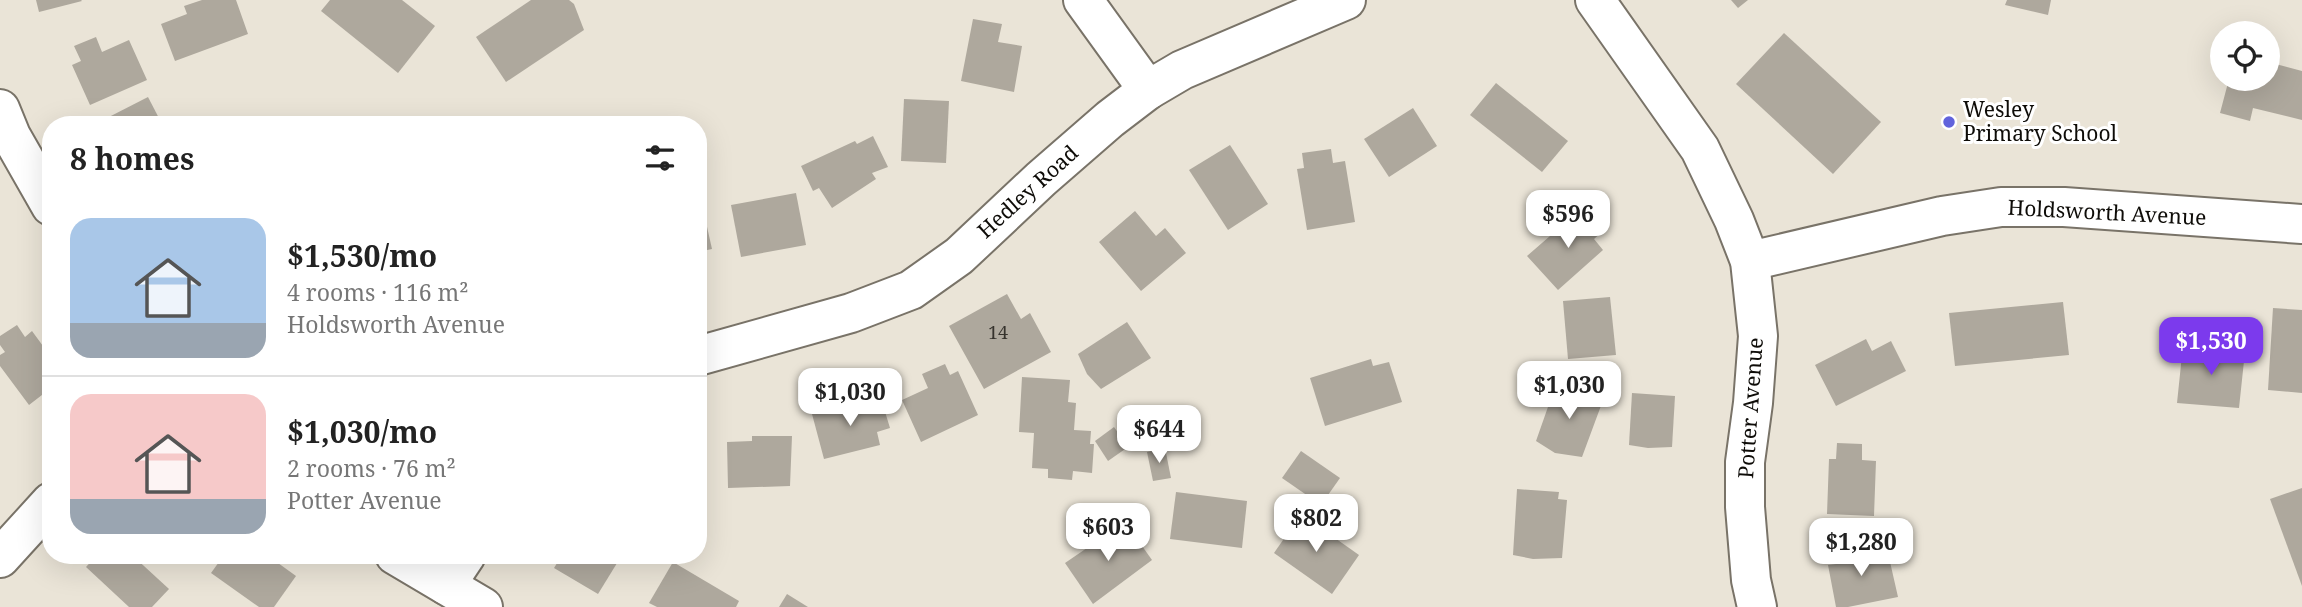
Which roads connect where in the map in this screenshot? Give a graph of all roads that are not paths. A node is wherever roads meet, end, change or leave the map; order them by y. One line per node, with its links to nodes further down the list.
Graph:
1 (1083, 0): 4 (street)
2 (1346, 0): 4 (street, Hedley Road)
3 (1595, 0): 8 (street, Potter Avenue)
4 (1148, 90): 9 (street, Hedley Road)
5 (0, 109): 6 (street)
6 (42, 190)
7 (2302, 224): 8 (street, Holdsworth Avenue)
8 (1750, 261): 15 (street, Potter Avenue)
9 (707, 353)
10 (42, 512): 11 (street)
11 (0, 558)
12 (432, 564): 13 (street)
13 (456, 570): 14 (street)
14 (483, 607)
15 (1757, 607)

